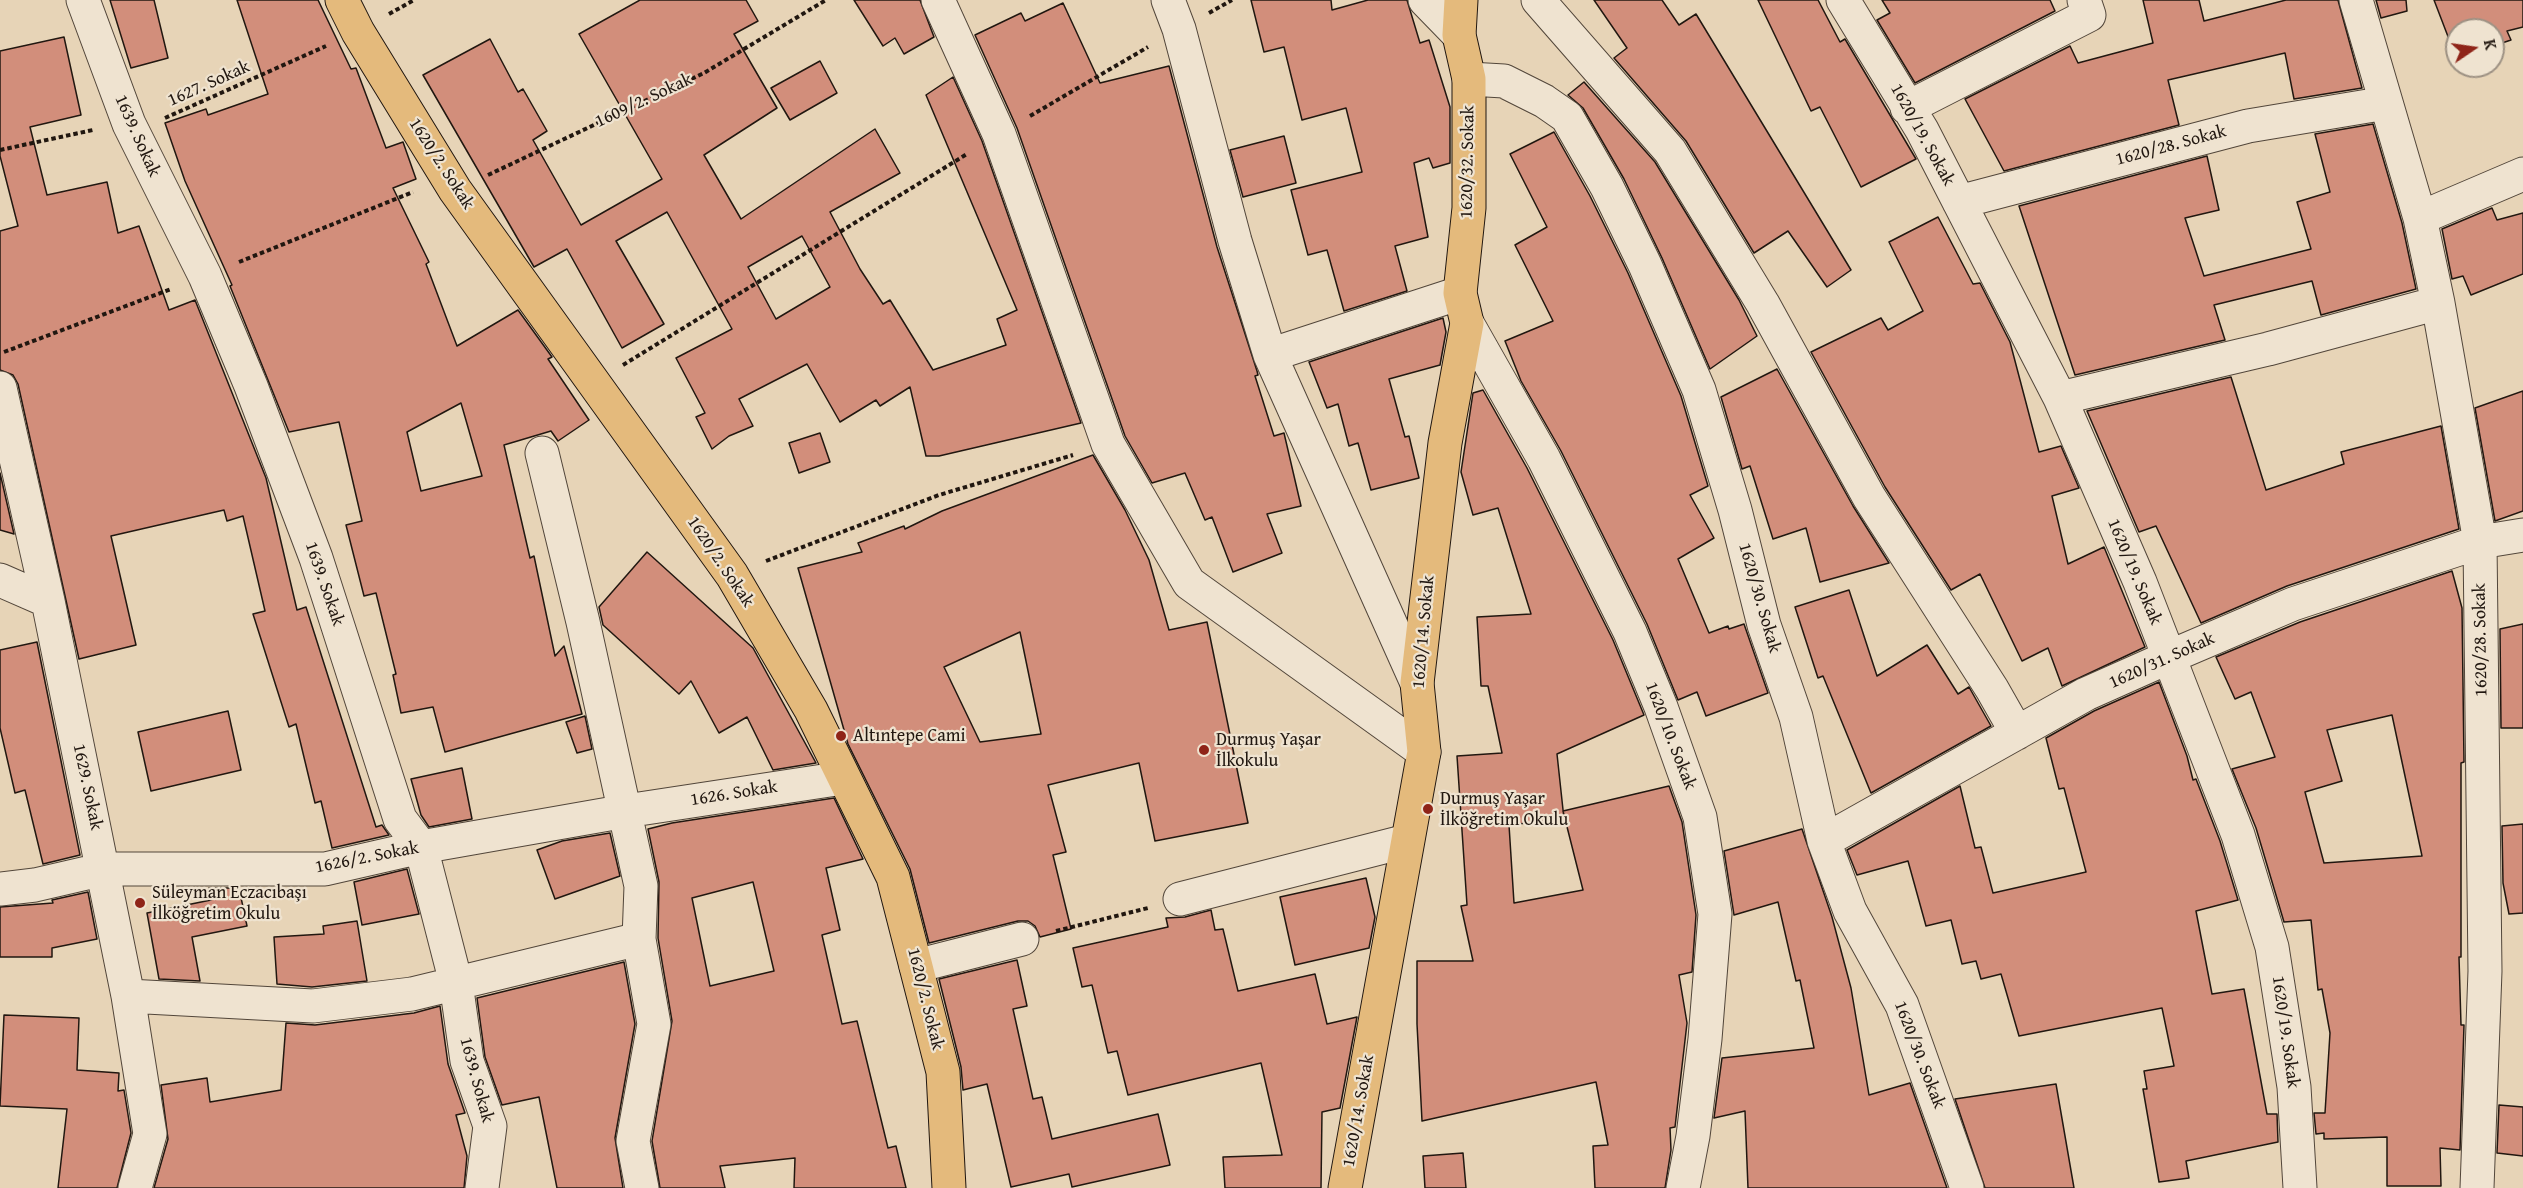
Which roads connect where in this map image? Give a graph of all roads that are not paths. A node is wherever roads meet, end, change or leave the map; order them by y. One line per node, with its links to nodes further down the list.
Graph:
1 (83, 0): 36 (street, 1639. Sokak)
2 (342, 0): 32 (main road, 1620/2. Sokak)
3 (939, 0): 31 (street)
4 (1425, 0): 11 (street)
5 (1461, 0): 11 (main road, 1620/32. Sokak)
6 (1538, 0): 30 (street)
7 (1843, 0): 14 (street, 1620/19. Sokak)
8 (2084, 0): 14 (street)
9 (2356, 0): 13 (street, 1620/28. Sokak)
10 (1174, 14): 20 (street)
11 (1459, 35): 12 (main road, 1620/32. Sokak)
12 (1469, 79): 19 (main road, 1620/32. Sokak); 35 (street, 1620/30. Sokak)
13 (2386, 103): 16 (street, 1620/28. Sokak); 17 (street, 1620/28. Sokak)
14 (1907, 108): 16 (street, 1620/19. Sokak)
15 (2523, 174): 17 (street)
16 (1959, 202): 22 (street, 1620/19. Sokak)
17 (2420, 218): 18 (street, 1620/28. Sokak)
18 (2438, 303): 22 (street); 25 (street, 1620/28. Sokak)
19 (1463, 308): 20 (street); 29 (main road, 1620/14. Sokak); 50 (street, 1620/10. Sokak)
20 (1270, 355): 29 (street)
21 (0, 387): 27 (street, 1629. Sokak)
22 (2060, 398): 28 (street, 1620/19. Sokak)
23 (542, 453): 33 (street)
24 (2523, 535): 25 (street, 1620/31. Sokak)
25 (2480, 542): 28 (street, 1620/31. Sokak); 53 (street, 1620/28. Sokak)
26 (0, 580): 27 (street)
27 (48, 601): 37 (street, 1629. Sokak)
28 (2169, 657): 30 (street, 1620/31. Sokak); 52 (street, 1620/19. Sokak)
29 (1417, 682): 31 (main road, 1620/14. Sokak)
30 (2017, 733): 35 (street, 1620/31. Sokak)
31 (1424, 752): 34 (main road, 1620/14. Sokak)
32 (843, 778): 33 (street, 1626. Sokak); 42 (main road, 1620/2. Sokak)
33 (626, 811): 36 (street, 1626/2. Sokak); 40 (street)
34 (1407, 841): 39 (street); 49 (main road, 1620/14. Sokak)
35 (1824, 841): 51 (street, 1620/30. Sokak)
36 (421, 847): 37 (street, 1626/2. Sokak); 43 (street, 1639. Sokak)
37 (104, 869): 38 (street, 1626/2. Sokak); 44 (street, 1629. Sokak)
38 (0, 889)
39 (1180, 899)
40 (639, 939): 43 (street); 47 (street)
41 (1022, 939): 42 (street)
42 (916, 966): 48 (main road, 1620/2. Sokak)
43 (456, 983): 44 (street); 46 (street, 1639. Sokak)
44 (128, 996): 45 (street, 1629. Sokak)
45 (135, 1188)
46 (482, 1188)
47 (642, 1188)
48 (949, 1188)
49 (1345, 1188)
50 (1683, 1188)
51 (1967, 1188)
52 (2300, 1188)
53 (2477, 1188)

